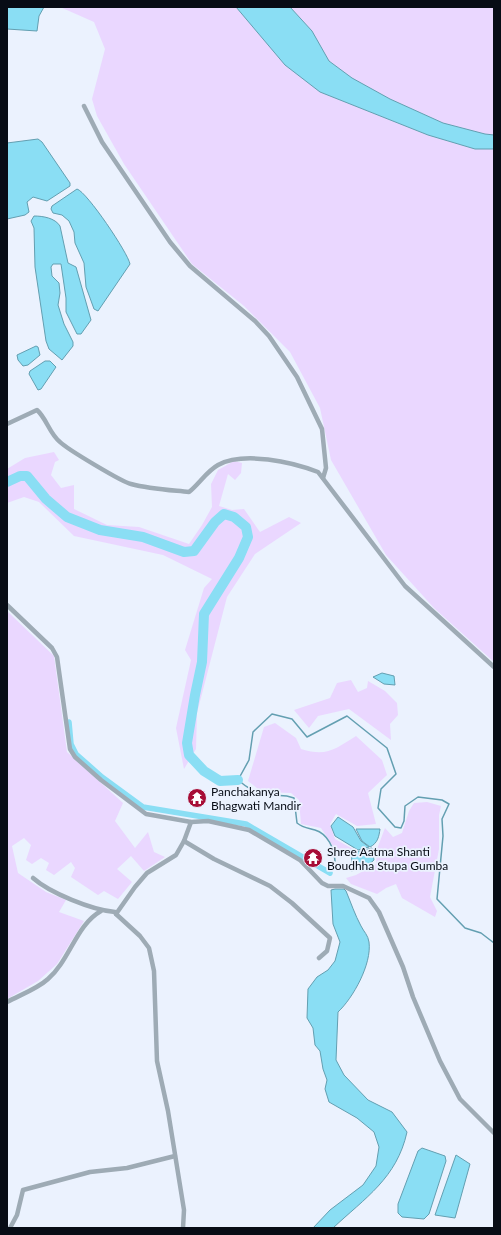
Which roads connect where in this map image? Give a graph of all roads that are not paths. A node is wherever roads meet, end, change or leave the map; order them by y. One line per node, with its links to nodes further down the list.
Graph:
1 (84, 106): 3 (street)
2 (7, 424): 3 (street)
3 (323, 478): 5 (street)
4 (7, 605): 6 (street)
5 (494, 667)
6 (191, 822): 7 (street); 13 (street)
7 (184, 841): 10 (street); 11 (street)
8 (33, 878): 9 (street)
9 (101, 911): 10 (street); 12 (street)
10 (116, 914): 14 (street)
11 (319, 958)
12 (7, 1002)
13 (494, 1133)
14 (175, 1156): 15 (street); 16 (street)
15 (10, 1228)
16 (183, 1228)

